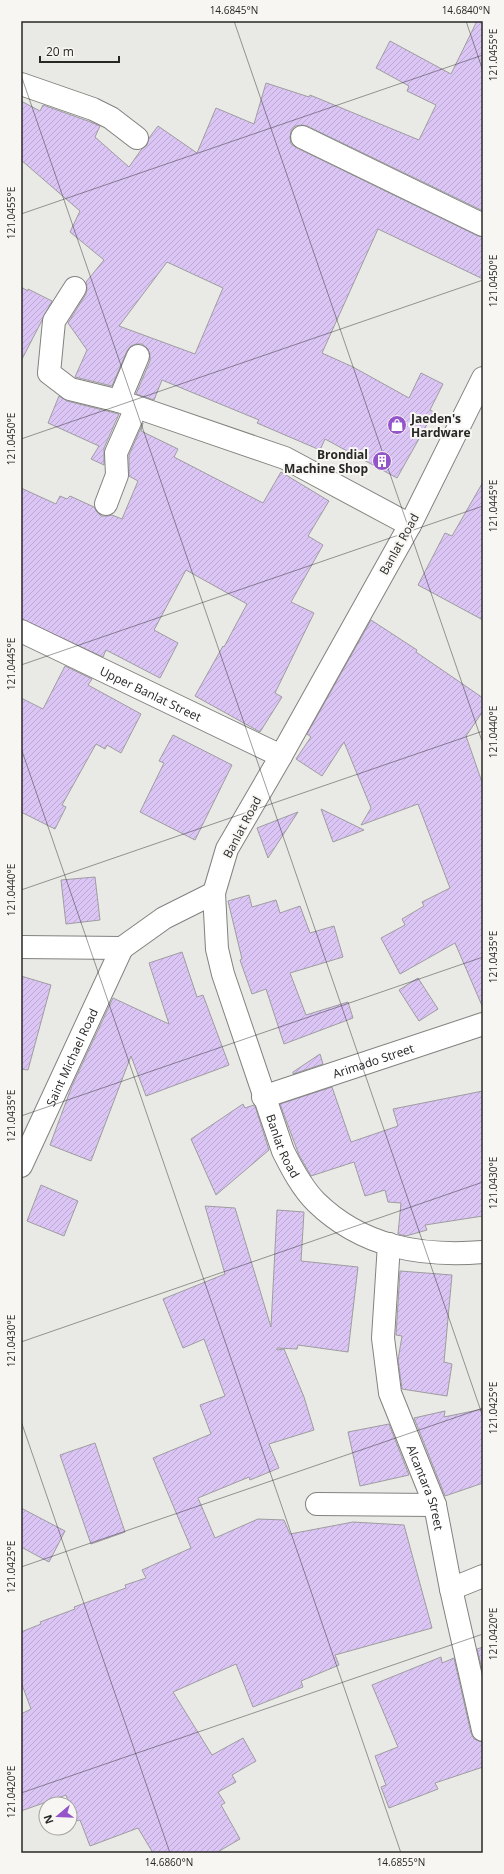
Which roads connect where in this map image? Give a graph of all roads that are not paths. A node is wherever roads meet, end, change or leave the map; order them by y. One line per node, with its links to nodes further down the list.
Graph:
1 (21, 84): 3 (street)
2 (302, 137): 4 (street)
3 (137, 138)
4 (483, 225)
5 (75, 288): 8 (street)
6 (138, 356): 8 (street)
7 (483, 378): 10 (street, Banlat Road)
8 (128, 405): 9 (street); 10 (street)
9 (106, 504)
10 (410, 525): 12 (street, Banlat Road)
11 (21, 631): 12 (street, Upper Banlat Street)
12 (281, 756): 13 (street, Banlat Road)
13 (214, 892): 15 (street); 17 (street, Banlat Road)
14 (21, 947): 15 (street)
15 (122, 948): 18 (street, Saint Michael Road)
16 (483, 1024): 17 (street, Arimado Street)
17 (263, 1097): 19 (street, Banlat Road)
18 (21, 1166)
19 (389, 1244): 20 (street, Banlat Road); 22 (street, Alcantara Street)
20 (483, 1252)
21 (317, 1504): 22 (street)
22 (435, 1505): 24 (street, Alcantara Street)
23 (483, 1576): 24 (street)
24 (451, 1589): 25 (street, Alcantara Street)
25 (483, 1730)

